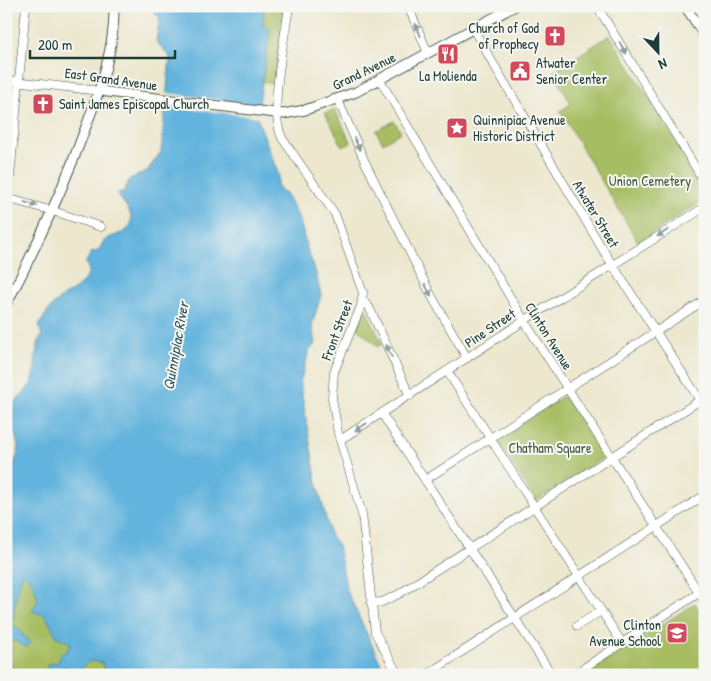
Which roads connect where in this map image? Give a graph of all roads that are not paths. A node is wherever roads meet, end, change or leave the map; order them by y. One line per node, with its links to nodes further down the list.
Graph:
1 (26, 6): 13 (street)
2 (114, 6): 14 (main road)
3 (289, 6): 19 (street, Front Street)
4 (408, 6): 10 (street, one-way to 4)
5 (515, 6): 8 (main road, Grand Avenue)
6 (597, 6): 20 (street, one-way to 20)
7 (685, 6): 9 (main road)
8 (473, 29): 10 (main road, Grand Avenue); 26 (street, Atwater Street)
9 (705, 36)
10 (428, 53): 12 (main road, Grand Avenue)
11 (6, 80): 13 (street, East Grand Avenue)
12 (380, 80): 15 (main road, Grand Avenue); 30 (street, Clinton Avenue)
13 (19, 81): 14 (street, East Grand Avenue); 17 (street)
14 (100, 91): 18 (main road, East Grand Avenue); 23 (main road)
15 (338, 100): 19 (main road, Grand Avenue); 32 (street, one-way to 32)
16 (6, 104): 17 (street)
17 (16, 105): 21 (street)
18 (212, 105): 19 (main road, Grand Avenue)
19 (277, 113): 28 (street, Front Street)
20 (705, 183)
21 (7, 198): 23 (street, one-way to 23)
22 (702, 209): 24 (street); 26 (street, Pine Street, one-way to 26)
23 (55, 211): 25 (street); 29 (main road)
24 (705, 218)
25 (102, 228)
26 (613, 264): 30 (street, Pine Street); 31 (street, Atwater Street)
27 (705, 300): 31 (street)
28 (363, 301): 35 (street, one-way to 28); 40 (street, Front Street)
29 (6, 305)
30 (524, 321): 32 (street, Pine Street); 34 (street, Clinton Avenue)
31 (656, 331): 34 (street); 36 (street, Atwater Street)
32 (467, 358): 33 (street, Pine Street)
33 (447, 371): 35 (street, Pine Street); 39 (street)
34 (567, 388): 39 (street); 41 (street, Clinton Avenue)
35 (410, 396): 38 (street, Pine Street)
36 (702, 399): 37 (street, Atwater Street); 41 (street)
37 (705, 408)
38 (382, 414): 40 (street, Pine Street, one-way to 40); 42 (street)
39 (490, 438): 42 (street); 44 (street)
40 (340, 440): 50 (street, Front Street)
41 (611, 457): 44 (street); 45 (street, Clinton Avenue)
42 (425, 480): 46 (street)
43 (705, 495): 45 (street)
44 (535, 507): 46 (street); 47 (street)
45 (656, 526): 47 (street); 48 (street, Clinton Avenue)
46 (469, 549): 50 (street); 52 (street)
47 (579, 576): 51 (street); 52 (street)
48 (702, 591): 49 (street, Clinton Avenue); 54 (street)
49 (705, 602)
50 (371, 603): 55 (street, Front Street)
51 (601, 611): 53 (street); 54 (street)
52 (514, 618): 56 (street); 57 (street)
53 (578, 626)
54 (622, 643): 58 (street)
55 (398, 675)
56 (426, 675)
57 (552, 675)
58 (573, 675)

